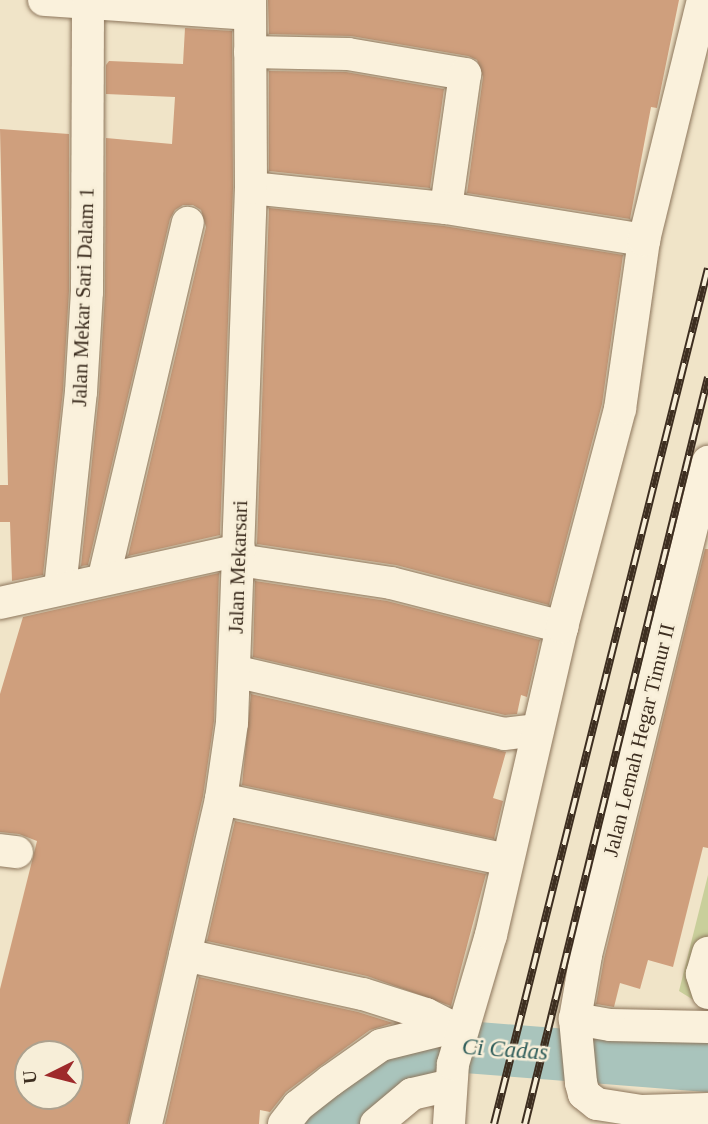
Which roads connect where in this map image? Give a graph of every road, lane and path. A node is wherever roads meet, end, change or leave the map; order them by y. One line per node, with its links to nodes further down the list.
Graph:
1 (44, 0): 3 (street)
2 (703, 0): 9 (street)
3 (88, 5): 4 (street); 13 (street, Jalan Mekar Sari Dalam 1)
4 (250, 7): 5 (street, Jalan Mekarsari)
5 (250, 52): 6 (street, Jalan Mekarsari); 7 (street)
6 (251, 188): 7 (street); 11 (street, Jalan Mekarsari)
7 (446, 208): 9 (street)
8 (188, 223): 12 (street)
9 (644, 240): 15 (street)
10 (708, 462): 23 (street, Jalan Lemah Hegar Timur II)
11 (239, 555): 12 (street); 15 (street); 16 (street, Jalan Mekarsari)
12 (104, 577): 13 (street)
13 (60, 588): 14 (street)
14 (0, 603)
15 (562, 626): 17 (street)
16 (234, 671): 17 (street); 18 (street, Jalan Mekarsari)
17 (538, 730): 19 (street)
18 (220, 799): 19 (street); 21 (street, Jalan Mekarsari)
19 (507, 860): 24 (street)
20 (708, 953): 22 (street)
21 (185, 956): 24 (street); 29 (street, Jalan Mekarsari)
22 (708, 992)
23 (575, 1024): 25 (street); 28 (street, Jalan Lemah Hegar Timur II)
24 (461, 1027): 26 (street); 30 (street)
25 (708, 1027)
26 (452, 1074): 31 (street); 32 (street)
27 (708, 1109): 28 (street)
28 (639, 1118)
29 (146, 1124)
30 (284, 1124)
31 (376, 1124)
32 (449, 1124)

